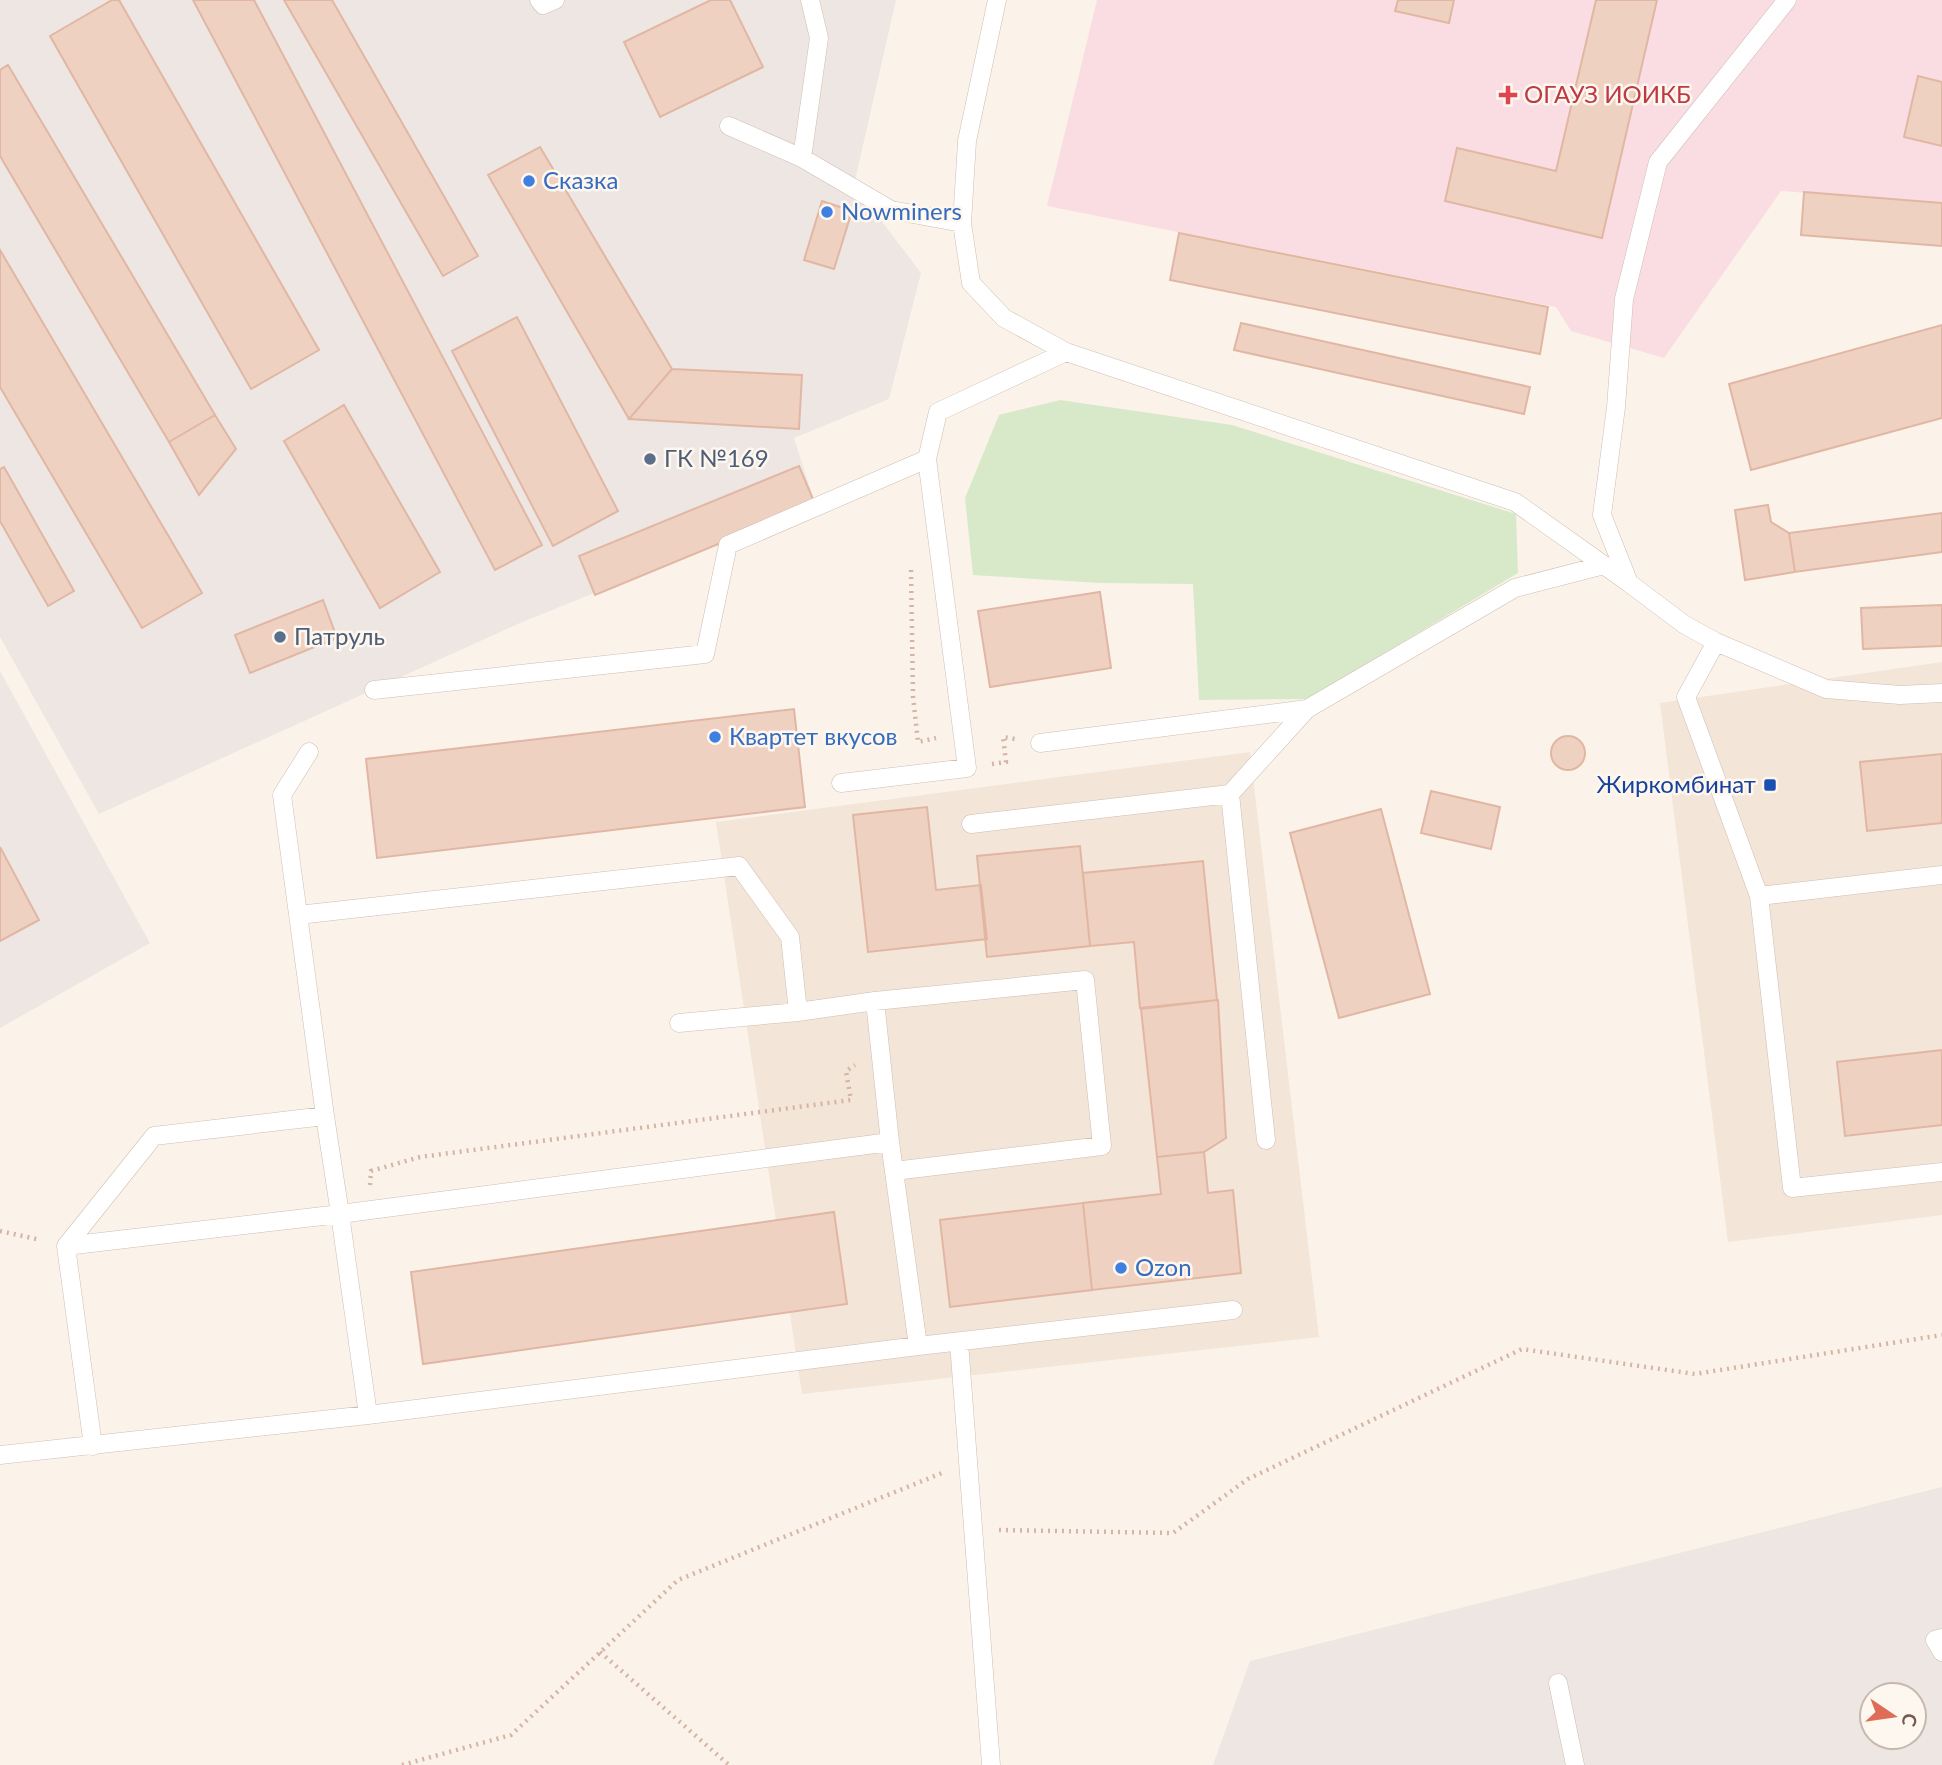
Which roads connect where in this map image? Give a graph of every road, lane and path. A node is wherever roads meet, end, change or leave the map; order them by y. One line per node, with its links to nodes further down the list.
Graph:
1 (539, 0): 2 (lane)
2 (555, 0)
3 (810, 0): 7 (lane)
4 (997, 0): 8 (lane)
5 (1787, 0): 13 (lane)
6 (729, 126): 7 (lane)
7 (802, 158): 8 (lane)
8 (962, 223): 9 (lane)
9 (1066, 352): 10 (lane); 12 (lane)
10 (927, 459): 15 (lane); 21 (lane)
11 (911, 561): 17 (path)
12 (1604, 565): 13 (lane); 18 (lane)
13 (1629, 583): 14 (lane)
14 (1716, 642): 16 (lane); 25 (lane)
15 (374, 690)
16 (1942, 693)
17 (913, 696)
18 (1307, 709): 19 (lane); 22 (lane)
19 (1040, 743)
20 (309, 752): 26 (lane)
21 (841, 783)
22 (1230, 794): 23 (lane); 32 (lane)
23 (971, 824)
24 (1942, 875): 25 (lane)
25 (1759, 896): 36 (lane)
26 (298, 915): 28 (lane); 31 (lane)
27 (875, 1001): 28 (lane); 33 (lane); 35 (lane)
28 (798, 1012): 29 (lane)
29 (679, 1023)
30 (858, 1063): 34 (path)
31 (325, 1116): 37 (lane); 39 (lane)
32 (1266, 1140)
33 (890, 1142): 35 (lane); 37 (lane)
34 (371, 1171)
35 (894, 1171): 43 (lane)
36 (1942, 1172)
37 (340, 1214): 39 (lane); 44 (lane)
38 (0, 1231): 39 (path)
39 (66, 1246): 45 (lane)
40 (1233, 1310): 42 (lane)
41 (1942, 1335): 48 (path)
42 (959, 1342): 43 (lane); 55 (lane)
43 (918, 1346): 44 (lane)
44 (368, 1415): 45 (lane)
45 (93, 1446): 46 (lane)
46 (0, 1455)
47 (946, 1471): 50 (path)
48 (994, 1530)
49 (1942, 1638): 51 (lane)
50 (600, 1652): 53 (path); 54 (path)
51 (1942, 1652)
52 (1558, 1684): 56 (lane)
53 (402, 1765)
54 (729, 1765)
55 (991, 1765)
56 (1575, 1765)

